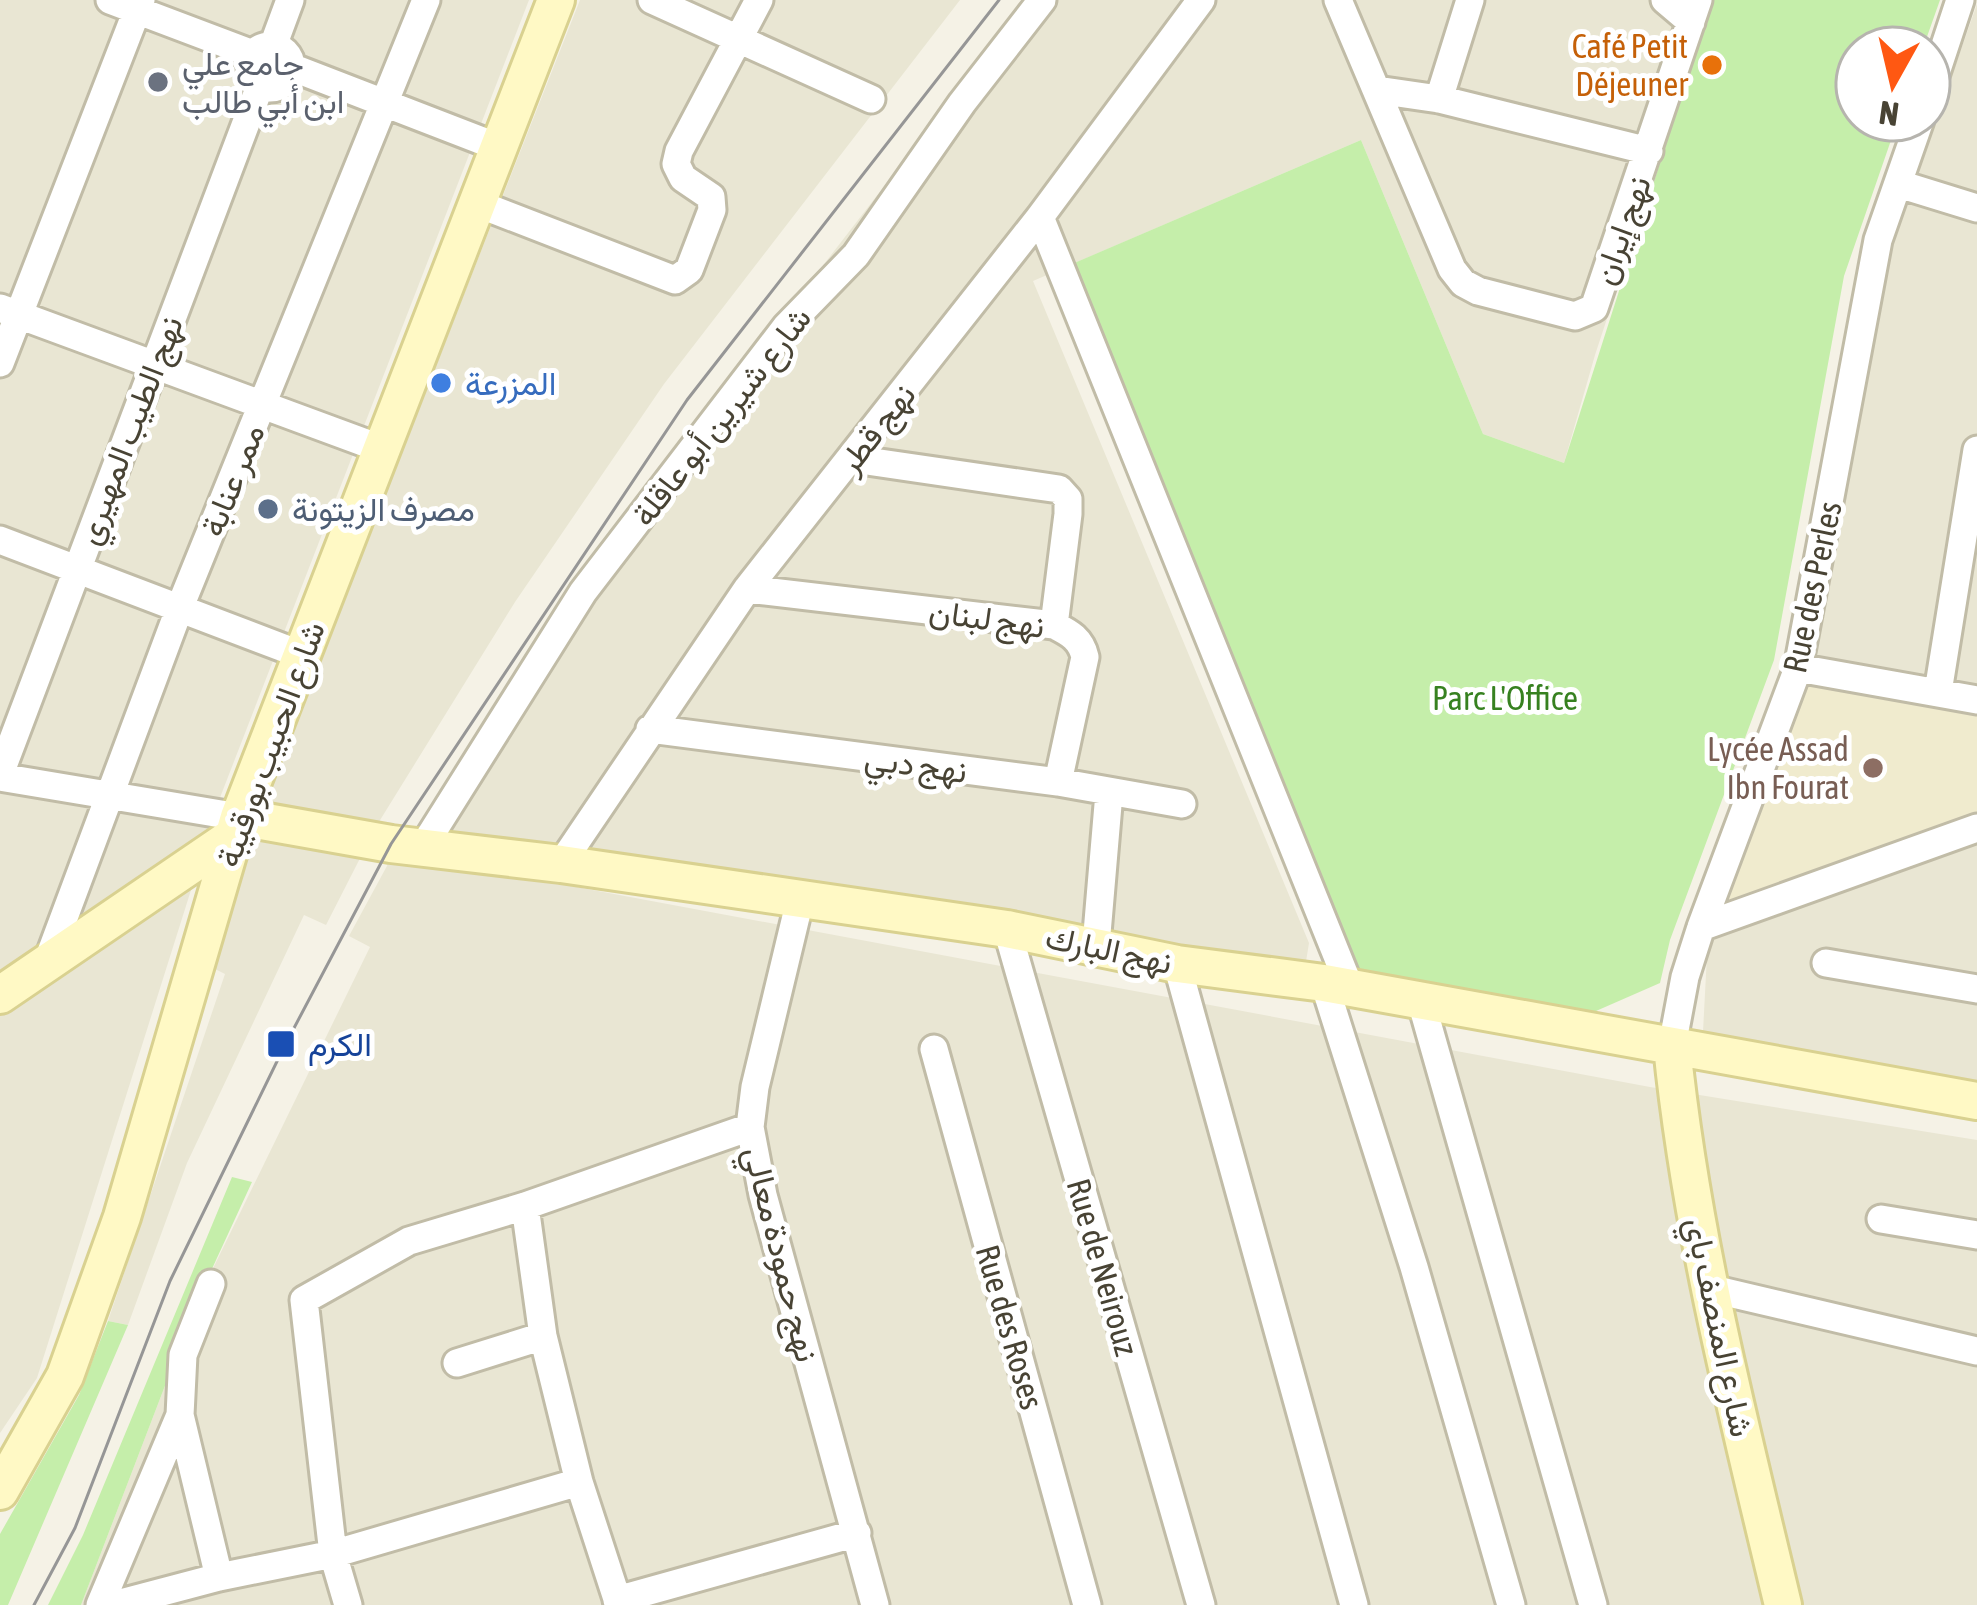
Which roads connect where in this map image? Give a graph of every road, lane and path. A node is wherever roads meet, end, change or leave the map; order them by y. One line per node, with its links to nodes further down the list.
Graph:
1 (110, 0): 12 (street)
2 (290, 0): 15 (street)
3 (426, 0): 19 (street, ممر عنابة)
4 (556, 0): 21 (street, شارع الحبيب بورقيبة)
5 (652, 0): 14 (street)
6 (759, 0): 14 (street)
7 (1042, 0): 51 (street, شارع شيرين أبو عاقلة)
8 (1201, 0): 26 (street, نهج قطر)
9 (1338, 0): 16 (street, نهج إيران)
10 (1470, 0): 18 (street)
11 (1665, 0): 13 (street)
12 (139, 5): 15 (street); 27 (street)
13 (1694, 11): 22 (street, نهج إيران)
14 (740, 37): 17 (street); 24 (street)
15 (272, 56): 19 (street); 29 (street, نهج الطيب المهيري)
16 (1377, 90): 18 (street); 22 (street, نهج إيران)
17 (871, 99)
18 (1439, 100): 22 (street)
19 (385, 102): 21 (street); 30 (street, ممر عنابة)
20 (1912, 144): 23 (street, Rue des Perles)
21 (498, 147): 24 (street, شارع الحبيب بورقيبة)
22 (1649, 152)
23 (1899, 184): 25 (street); 40 (street, Rue des Perles)
24 (476, 202): 31 (street, شارع الحبيب بورقيبة)
25 (1977, 208)
26 (1040, 217): 33 (street, نهج قطر); 60 (street)
27 (9, 311): 28 (street); 29 (street)
28 (0, 363)
29 (156, 363): 30 (street); 35 (street, نهج الطيب المهيري)
30 (262, 404): 31 (street); 37 (street, ممر عنابة)
31 (382, 449): 39 (street, شارع الحبيب بورقيبة)
32 (1977, 450): 41 (street)
33 (853, 459): 36 (street, نهج قطر); 38 (street)
34 (0, 540): 35 (street)
35 (76, 567): 37 (street); 44 (street, نهج الطيب المهيري)
36 (747, 589): 38 (street, نهج لبنان); 43 (street, نهج قطر)
37 (180, 608): 39 (street); 47 (street, ممر عنابة)
38 (1054, 625): 45 (street, نهج لبنان)
39 (302, 655): 49 (street, شارع الحبيب بورقيبة)
40 (1798, 668): 41 (street); 54 (street, Rue des Perles)
41 (1938, 692): 42 (street)
42 (1977, 700)
43 (650, 728): 45 (street, نهج دبي); 52 (street, نهج قطر)
44 (0, 776): 47 (street)
45 (1058, 782): 46 (street, نهج دبي)
46 (1109, 793): 48 (street, نهج دبي); 56 (street)
47 (112, 796): 49 (street); 57 (street, ممر عنابة)
48 (1182, 804)
49 (236, 827): 51 (street, نهج البارك); 57 (street); 78 (street, شارع الحبيب بورقيبة)
50 (1977, 828): 54 (street)
51 (423, 848): 52 (street, نهج البارك)
52 (561, 864): 53 (street, نهج البارك)
53 (800, 900): 55 (street, نهج البارك); 67 (street, نهج حمودة معالي)
54 (1701, 926): 64 (street, Rue des Perles)
55 (1007, 929): 56 (street, نهج البارك); 88 (street, Rue de Neirouz)
56 (1096, 945): 59 (street, نهج البارك)
57 (47, 963): 62 (street)
58 (1826, 963): 61 (street)
59 (1177, 964): 60 (street, نهج البارك); 89 (street)
60 (1337, 986): 63 (street, نهج البارك); 90 (street)
61 (1977, 989)
62 (0, 995)
63 (1421, 1001): 64 (street, نهج البارك); 91 (street)
64 (1672, 1046): 66 (street, نهج البارك); 72 (street, شارع المنصف باي)
65 (934, 1049): 87 (street, Rue des Roses)
66 (1977, 1101)
67 (750, 1126): 68 (street); 79 (street, نهج حمودة معالي)
68 (524, 1207): 73 (street); 80 (street)
69 (1881, 1219): 70 (street)
70 (1977, 1235)
71 (211, 1284): 76 (street)
72 (1708, 1288): 74 (street); 92 (street, شارع المنصف باي)
73 (544, 1336): 75 (street); 77 (street)
74 (1977, 1351)
75 (458, 1363)
76 (180, 1415): 81 (street); 83 (street)
77 (579, 1482): 80 (street); 82 (street)
78 (0, 1490)
79 (856, 1533): 82 (street); 86 (street, نهج حمودة معالي)
80 (333, 1554): 81 (street); 85 (street)
81 (219, 1577): 84 (street)
82 (618, 1603)
83 (100, 1605)
84 (113, 1605)
85 (348, 1605)
86 (875, 1605)
87 (1088, 1605)
88 (1201, 1605)
89 (1354, 1605)
90 (1511, 1605)
91 (1593, 1605)
92 (1783, 1605)

